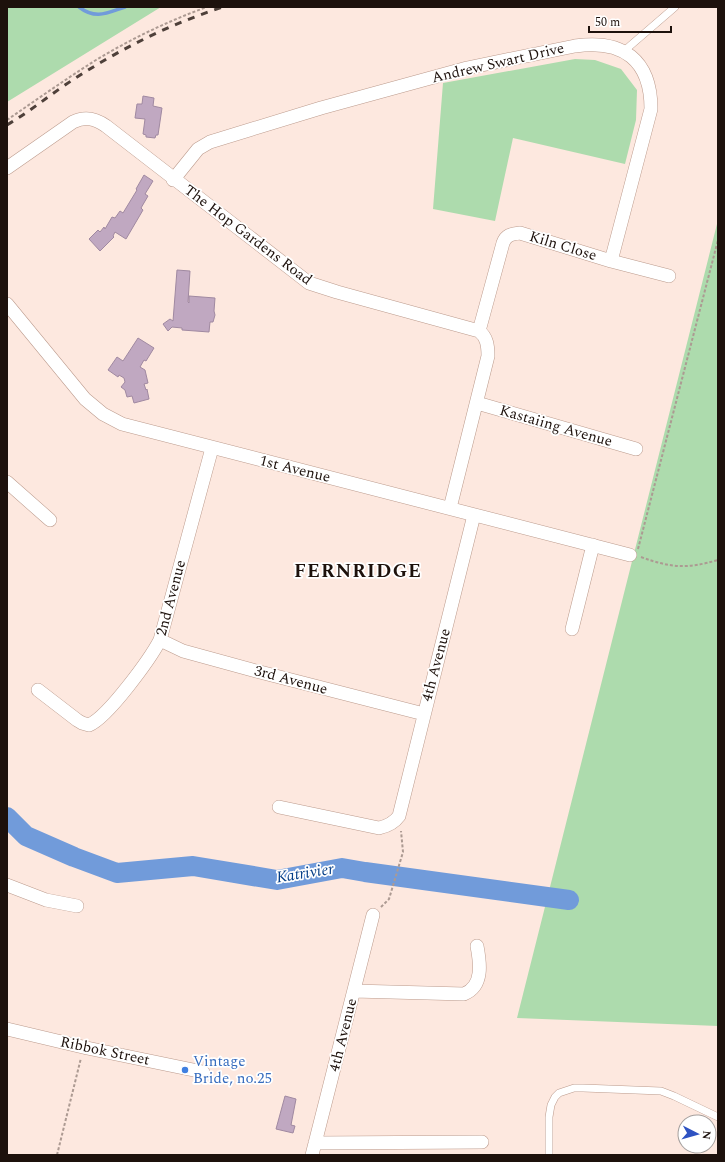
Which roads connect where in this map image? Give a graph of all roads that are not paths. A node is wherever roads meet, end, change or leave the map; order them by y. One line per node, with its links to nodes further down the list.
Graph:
1 (675, 7): 2 (lane)
2 (624, 51): 4 (street, Andrew Swart Drive); 5 (street, Andrew Swart Drive)
3 (7, 168): 4 (street, The Hop Gardens Road)
4 (173, 180): 8 (street, The Hop Gardens Road)
5 (611, 261): 6 (street, Kiln Close); 8 (street, Kiln Close)
6 (669, 276)
7 (7, 304): 10 (street, 1st Avenue)
8 (479, 332): 9 (street)
9 (477, 404): 11 (street, Kastaiing Avenue); 13 (street)
10 (212, 448): 13 (street, 1st Avenue); 19 (street, 2nd Avenue)
11 (636, 449)
12 (7, 482): 15 (street)
13 (450, 508): 14 (street, 1st Avenue)
14 (474, 515): 16 (street, 1st Avenue); 21 (street, 4th Avenue)
15 (50, 520)
16 (593, 545): 17 (street, 1st Avenue); 18 (street)
17 (633, 555)
18 (572, 629)
19 (160, 640): 20 (street, 2nd Avenue); 21 (street, 3rd Avenue)
20 (38, 690)
21 (424, 714): 22 (street, 4th Avenue)
22 (279, 807)
23 (7, 885): 24 (street)
24 (77, 906)
25 (373, 915): 27 (street, 4th Avenue)
26 (477, 946): 27 (street)
27 (354, 991): 32 (street, 4th Avenue)
28 (7, 1029): 29 (street, Ribbok Street)
29 (202, 1072)
30 (718, 1117): 33 (lane)
31 (482, 1142): 32 (street)
32 (314, 1149)
33 (549, 1155)

